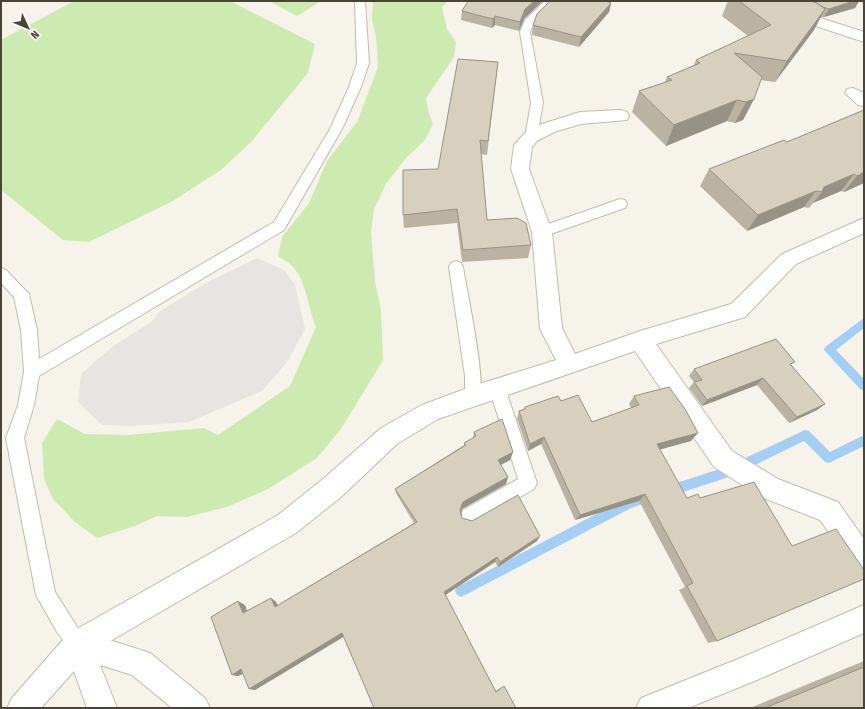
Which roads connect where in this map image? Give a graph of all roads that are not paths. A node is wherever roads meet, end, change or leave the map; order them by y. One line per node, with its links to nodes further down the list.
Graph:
1 (360, 1): 14 (lane)
2 (551, 1): 6 (lane)
3 (754, 1): 4 (street)
4 (864, 37)
5 (622, 116): 6 (street)
6 (531, 137): 9 (street)
7 (620, 204): 9 (lane)
8 (864, 225): 12 (street)
9 (542, 232): 13 (street)
10 (456, 267): 16 (lane)
11 (1, 274): 14 (lane)
12 (640, 340): 13 (street); 18 (street)
13 (570, 366): 15 (street)
14 (32, 372): 20 (lane)
15 (496, 388): 16 (street); 17 (lane)
16 (473, 396): 20 (street)
17 (470, 517)
18 (864, 561)
19 (864, 619): 24 (street)
20 (78, 644): 21 (street); 22 (street); 23 (street)
21 (22, 708)
22 (102, 708)
23 (195, 708)
24 (651, 708)

